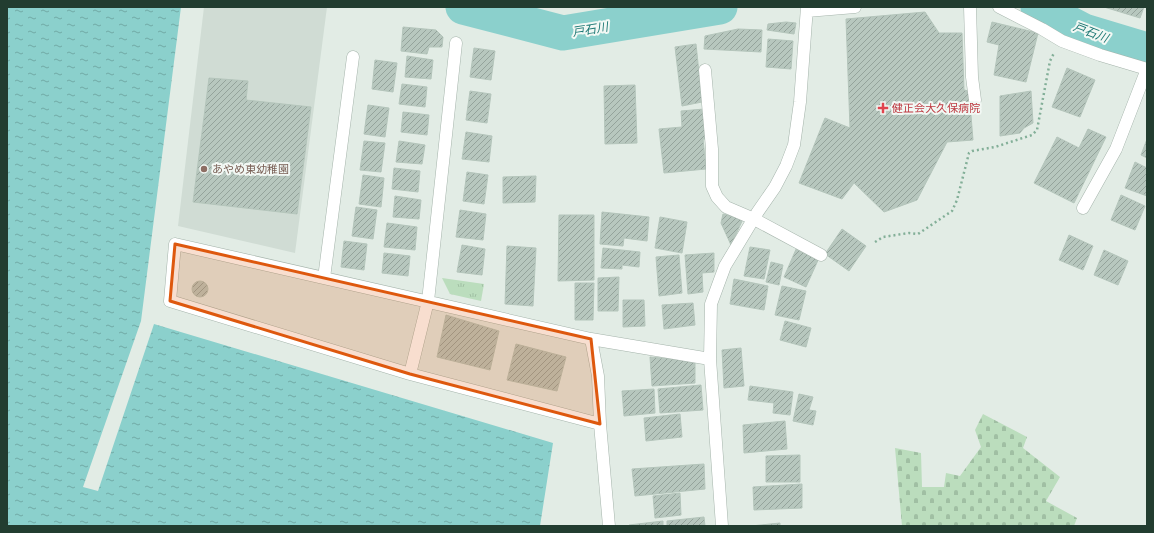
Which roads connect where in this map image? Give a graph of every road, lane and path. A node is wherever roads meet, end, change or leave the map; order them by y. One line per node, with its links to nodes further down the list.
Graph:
1 (855, 7): 4 (street)
2 (970, 7): 10 (street)
3 (999, 7): 5 (street)
4 (807, 9): 12 (street)
5 (1062, 41): 8 (street); 13 (path)
6 (456, 43): 16 (street)
7 (353, 57): 15 (street)
8 (1147, 69): 11 (street)
9 (705, 70): 12 (street)
10 (975, 100)
11 (1083, 208)
12 (754, 219): 14 (street); 18 (street)
13 (875, 242)
14 (821, 255)
15 (324, 278): 16 (street); 19 (street)
16 (428, 301): 17 (street); 19 (street)
17 (591, 339): 18 (street); 20 (street)
18 (710, 359): 22 (street)
19 (410, 374): 20 (street)
20 (600, 424): 21 (street)
21 (609, 526)
22 (722, 526)

